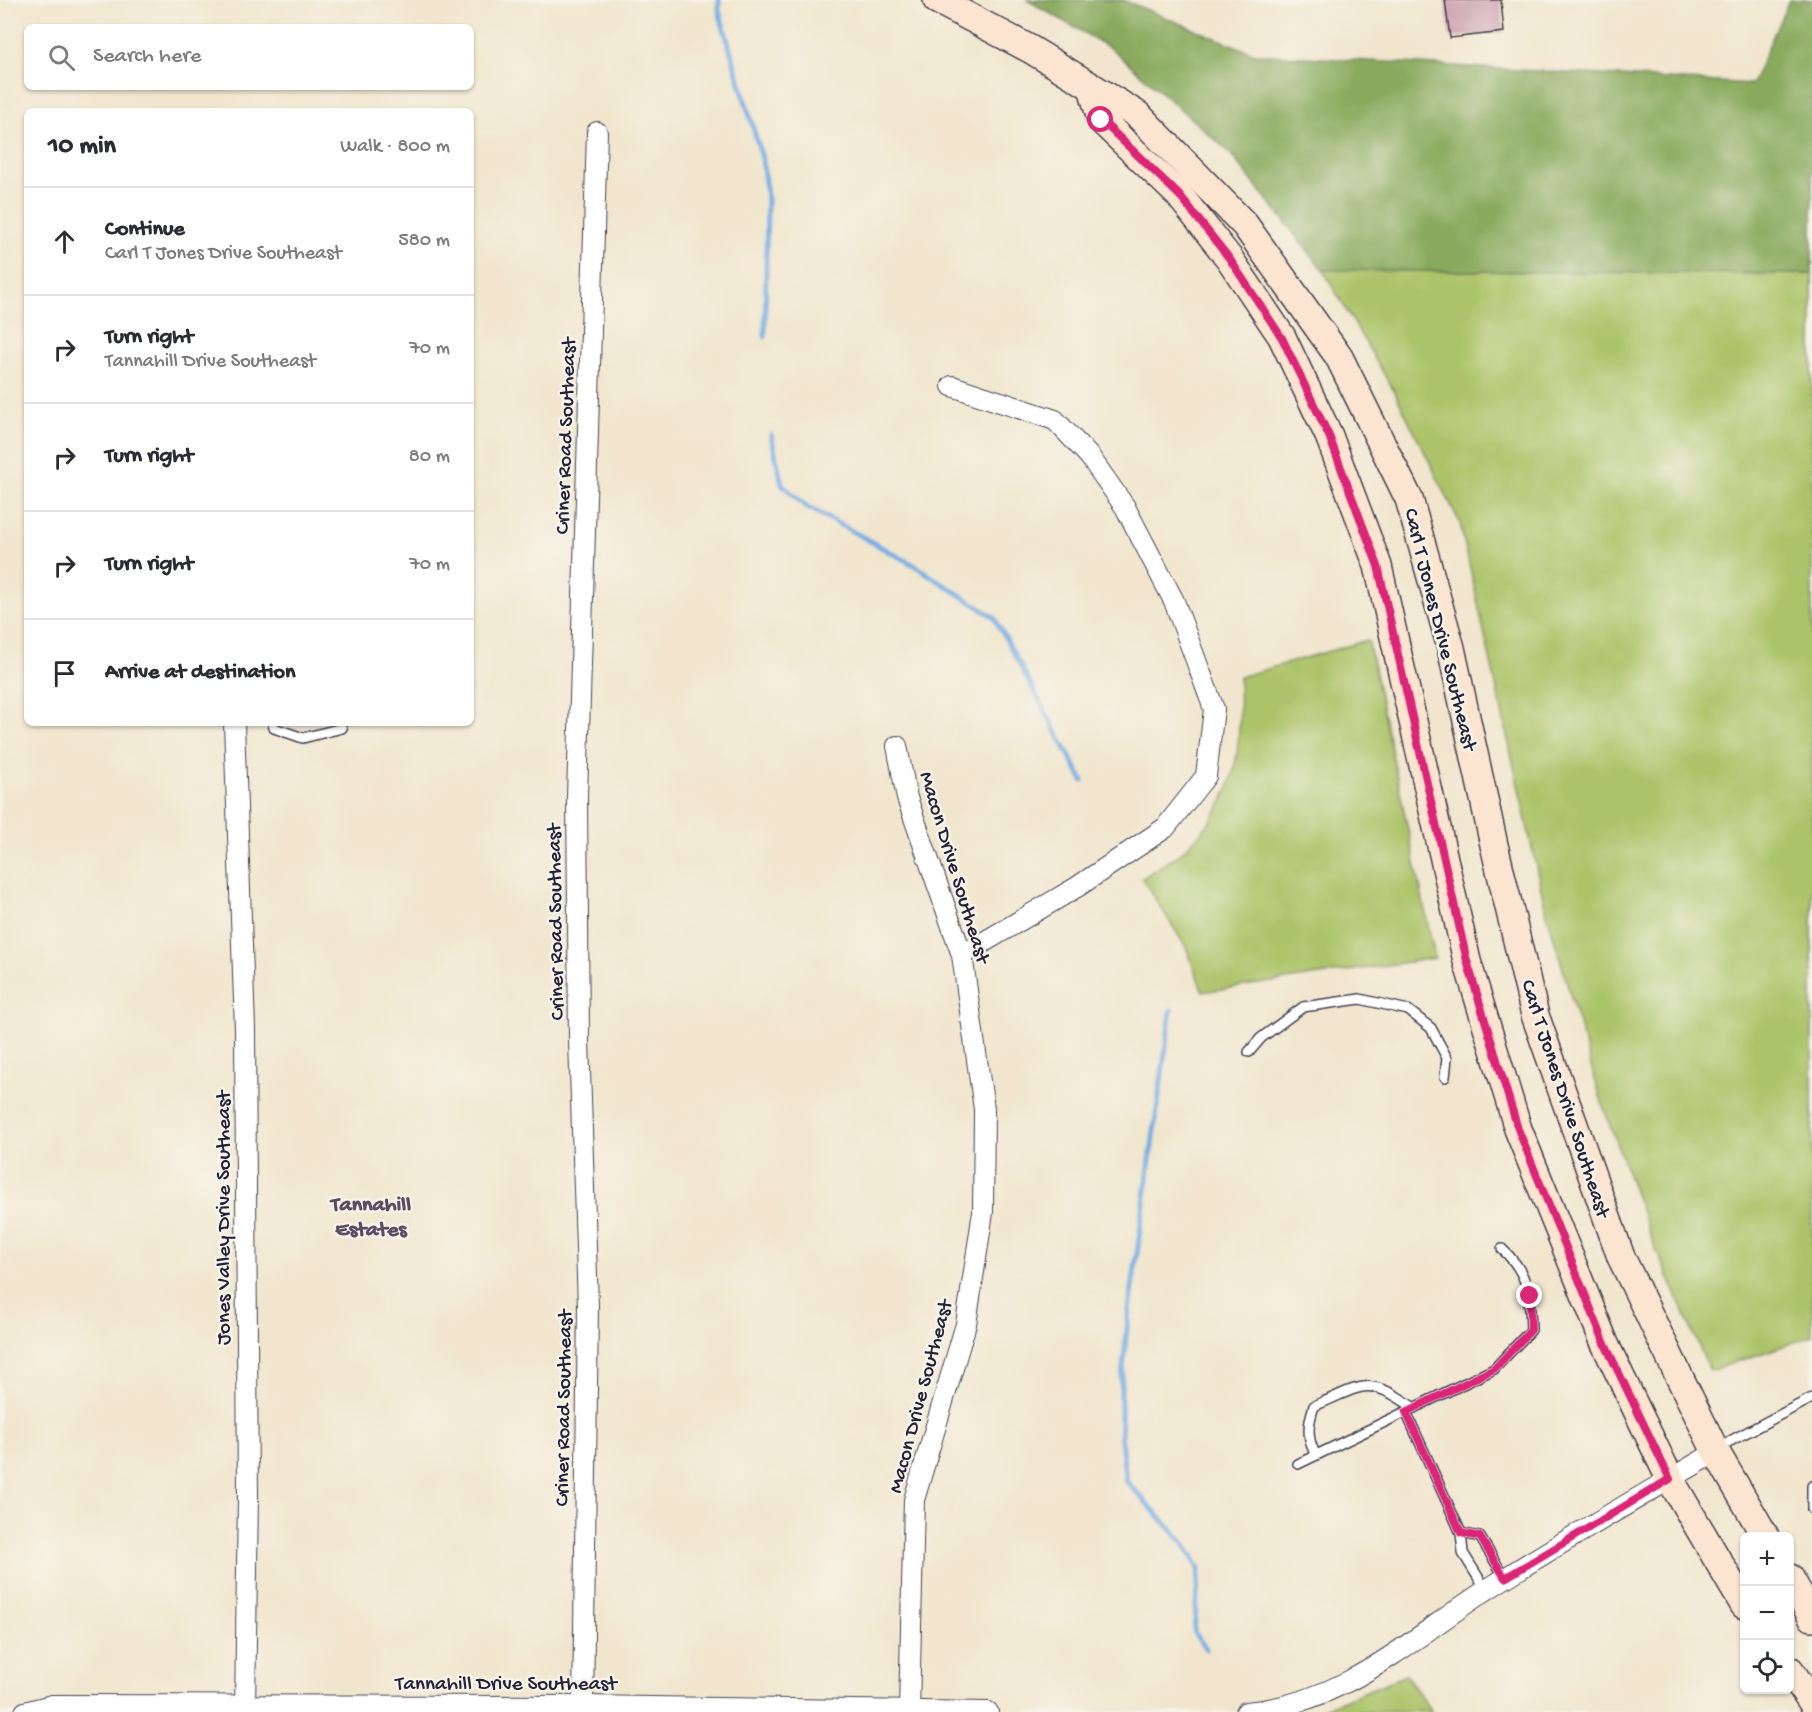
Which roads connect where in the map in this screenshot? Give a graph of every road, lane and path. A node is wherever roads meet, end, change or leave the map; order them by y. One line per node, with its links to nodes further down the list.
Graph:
1 (937, 0): 2 (main road, Carl T Jones Drive Southeast)
2 (1092, 87): 15 (main road, Carl T Jones Drive Southeast); 18 (main road)
3 (597, 132): 31 (street, Criner Road Southeast)
4 (952, 386): 9 (street)
5 (234, 726): 30 (street, Jones Valley Drive Southeast)
6 (274, 726): 7 (lane)
7 (342, 728)
8 (897, 746): 9 (street, Macon Drive Southeast)
9 (962, 955): 33 (street, Macon Drive Southeast)
10 (1249, 1052): 11 (lane)
11 (1444, 1077)
12 (1503, 1249): 14 (lane)
13 (1812, 1398): 15 (lane)
14 (1410, 1410): 16 (lane); 16 (lane); 22 (lane)
15 (1716, 1452): 18 (street); 21 (main road, Carl T Jones Drive Southeast)
16 (1316, 1455): 17 (lane)
17 (1298, 1464)
18 (1670, 1479): 23 (street); 26 (main road)
19 (1812, 1486): 20 (lane)
20 (1812, 1509)
21 (1763, 1532)
22 (1461, 1533): 23 (lane); 25 (lane)
23 (1505, 1578): 25 (street)
24 (1794, 1585): 27 (main road)
25 (1486, 1590): 35 (street)
26 (1740, 1598)
27 (1812, 1617)
28 (1794, 1676): 29 (main road)
29 (1812, 1702)
30 (245, 1708): 31 (street, Tannahill Drive Southeast); 32 (street, Tannahill Drive Southeast)
31 (583, 1709): 33 (street, Tannahill Drive Southeast)
32 (25, 1712)
33 (909, 1712): 34 (street, Tannahill Drive Southeast)
34 (988, 1712)
35 (1246, 1712)

